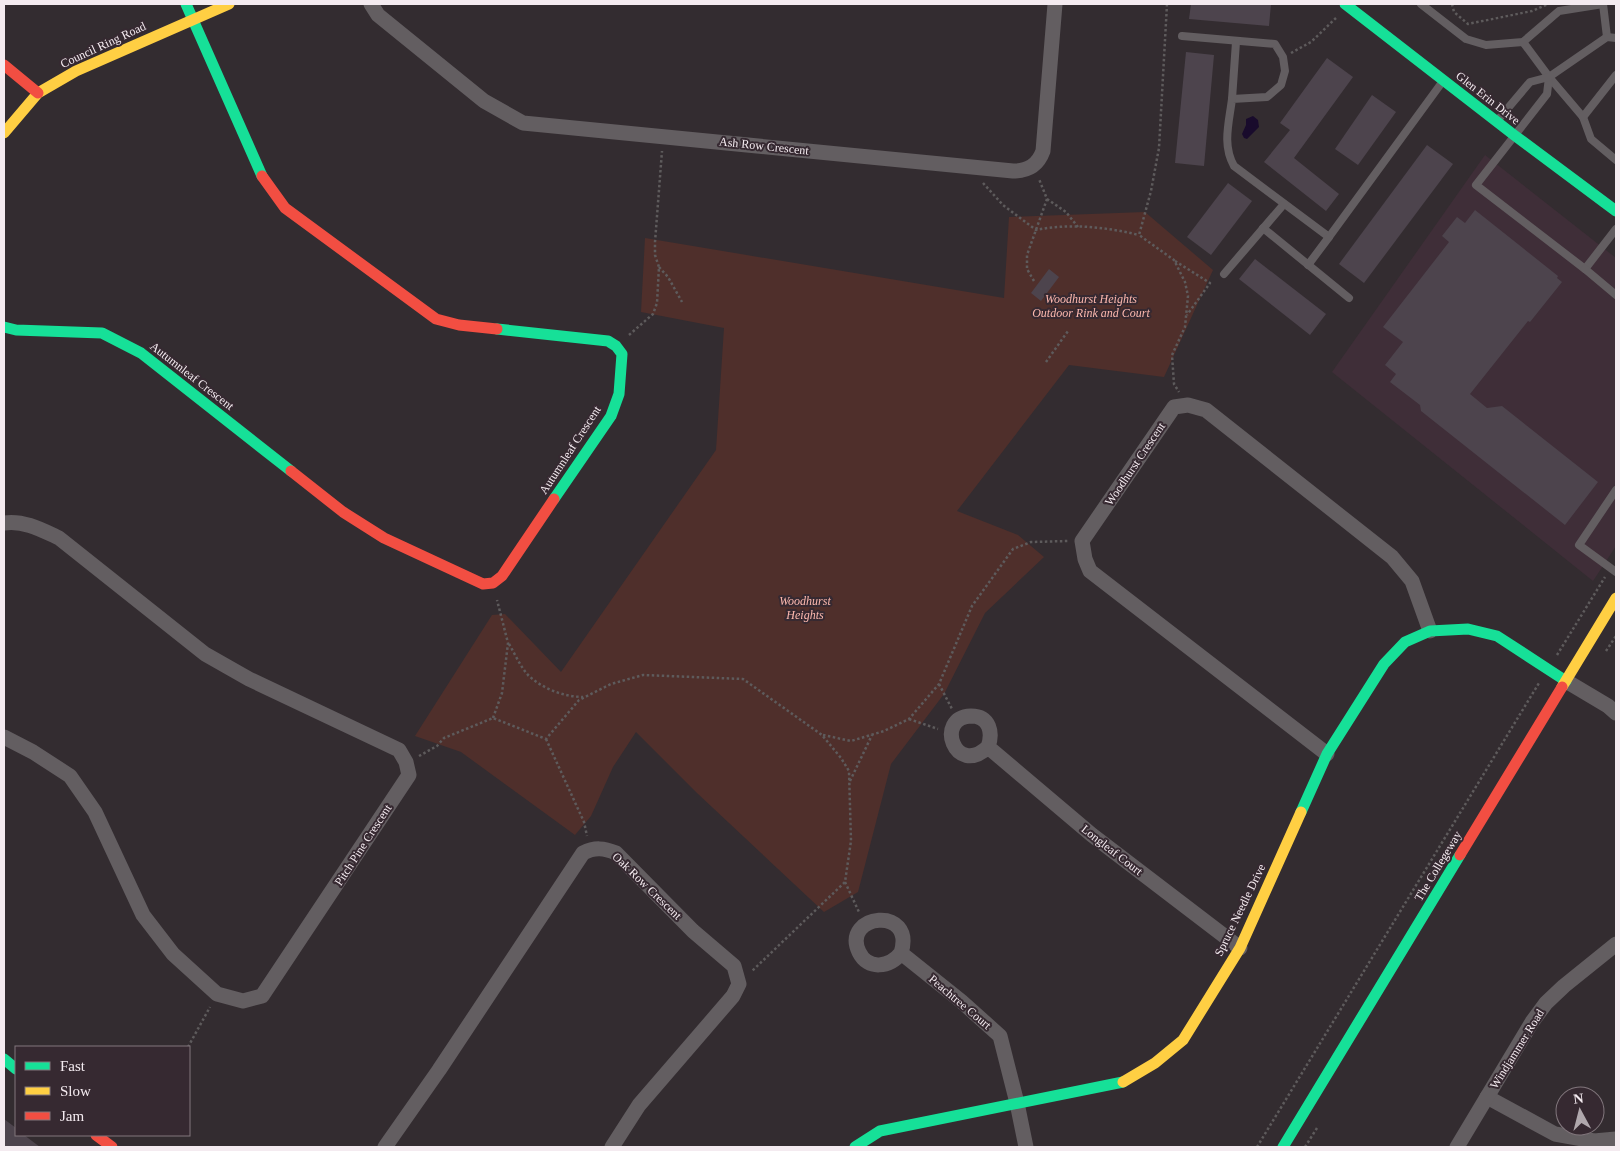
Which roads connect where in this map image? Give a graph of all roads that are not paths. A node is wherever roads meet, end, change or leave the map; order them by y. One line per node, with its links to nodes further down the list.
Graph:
1 (186, 4): 8 (street)
2 (229, 4): 8 (street, Council Ring Road)
3 (371, 4): 4 (street, Ash Row Crescent)
4 (1055, 4)
5 (1346, 4): 17 (street, Glen Erin Drive)
6 (1421, 4): 13 (lane)
7 (1603, 4): 10 (lane); 13 (lane)
8 (194, 20): 18 (street, Council Ring Road); 35 (street, Autumnleaf Crescent)
9 (1182, 36): 12 (lane)
10 (1606, 37): 11 (lane); 16 (lane)
11 (1616, 38)
12 (1236, 42): 19 (lane); 19 (lane)
13 (1523, 42): 16 (lane)
14 (4, 64): 18 (street)
15 (1616, 75): 20 (lane)
16 (1549, 77): 20 (lane); 21 (lane); 23 (lane)
17 (1443, 81): 21 (street, Glen Erin Drive); 29 (lane)
18 (38, 93): 22 (street, Council Ring Road)
19 (1232, 99): 25 (lane)
20 (1583, 117): 24 (lane)
21 (1497, 121): 23 (street, Glen Erin Drive)
22 (4, 133)
23 (1514, 135): 26 (street, Glen Erin Drive); 31 (lane)
24 (1616, 160)
25 (1284, 204): 27 (lane); 29 (lane)
26 (1616, 212)
27 (1263, 228): 30 (lane); 32 (lane)
28 (1616, 230): 31 (lane)
29 (1329, 238): 30 (lane)
30 (1308, 265): 34 (lane)
31 (1585, 269): 33 (lane)
32 (1224, 274)
33 (1616, 294)
34 (1348, 298)
35 (4, 327)
36 (1616, 490): 38 (lane)
37 (4, 523): 43 (street, Pitch Pine Crescent)
38 (1613, 570)
39 (1616, 598): 41 (street, The Collegeway)
40 (1430, 631): 41 (street, Spruce Needle Drive); 45 (street, Spruce Needle Drive); 45 (street, Woodhurst Crescent)
41 (1566, 681): 42 (street); 60 (street, The Collegeway)
42 (1616, 713)
43 (4, 737)
44 (988, 747): 44 (street); 47 (street, Longleaf Court)
45 (1327, 754): 47 (street, Spruce Needle Drive)
46 (1616, 944): 51 (street, Windjammer Road)
47 (1240, 948): 52 (street, Spruce Needle Drive)
48 (901, 953): 48 (street); 52 (street, Peachtree Court)
49 (4, 1059): 50 (street)
50 (15, 1069)
51 (1487, 1097): 54 (street); 61 (street, Windjammer Road)
52 (1017, 1103): 58 (street, Spruce Needle Drive); 59 (street, Peachtree Court)
53 (97, 1136): 55 (street)
54 (1616, 1138)
55 (112, 1147)
56 (385, 1147): 57 (street, Oak Row Crescent)
57 (612, 1147)
58 (855, 1147)
59 (1026, 1147)
60 (1283, 1147)
61 (1457, 1147)

